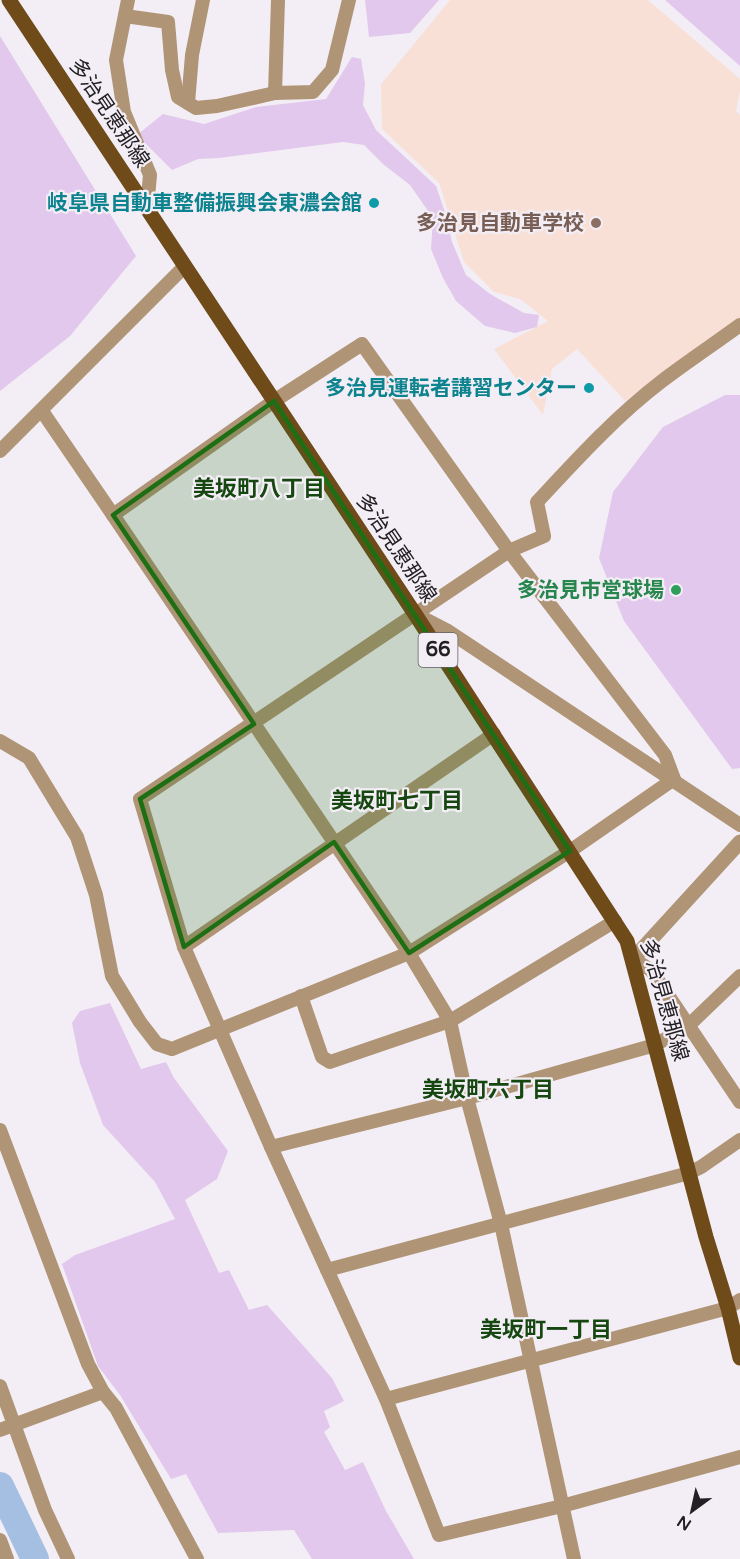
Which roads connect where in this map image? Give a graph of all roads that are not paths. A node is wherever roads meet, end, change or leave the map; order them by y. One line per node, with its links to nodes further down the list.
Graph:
1 (9, 0): 9 (main road, 多治見恵那線 / 66)
2 (128, 0): 6 (street)
3 (203, 0): 8 (street)
4 (278, 0): 7 (street)
5 (349, 0): 7 (street)
6 (125, 16): 8 (street); 9 (street)
7 (275, 93): 8 (street)
8 (188, 103)
9 (147, 208): 10 (main road, 多治見恵那線 / 66)
10 (184, 267): 12 (main road, 多治見恵那線 / 66); 13 (street)
11 (740, 325): 16 (street)
12 (274, 401): 15 (street); 16 (street); 17 (main road, 多治見恵那線 / 66)
13 (42, 411): 14 (street); 15 (street)
14 (0, 451)
15 (113, 515): 18 (street)
16 (509, 551): 17 (street); 21 (street)
17 (415, 614): 18 (street); 19 (main road, 多治見恵那線 / 66); 21 (street)
18 (254, 724): 23 (street); 27 (street)
19 (494, 735): 23 (street); 25 (main road, 多治見恵那線 / 66)
20 (0, 741): 34 (street)
21 (674, 779): 22 (street); 25 (street)
22 (740, 825)
23 (334, 842): 27 (street); 28 (street)
24 (740, 842): 29 (street)
25 (570, 851): 26 (main road, 多治見恵那線 / 66); 28 (street)
26 (615, 921): 29 (main road, 多治見恵那線 / 66); 32 (street)
27 (184, 947): 34 (street)
28 (409, 953): 31 (street); 32 (street)
29 (633, 959): 33 (street); 35 (main road, 多治見恵那線 / 66)
30 (740, 976): 33 (street)
31 (301, 996): 32 (street); 34 (street)
32 (450, 1021): 36 (street)
33 (688, 1026): 35 (street); 37 (street)
34 (220, 1028): 40 (street)
35 (655, 1045): 36 (street); 41 (main road, 多治見恵那線 / 66)
36 (467, 1098): 40 (street); 42 (street)
37 (740, 1102)
38 (0, 1130): 48 (street)
39 (740, 1140): 41 (street)
40 (271, 1147): 43 (street)
41 (689, 1173): 42 (street); 44 (main road, 多治見恵那線 / 66)
42 (501, 1224): 43 (street); 46 (street)
43 (327, 1270): 49 (street)
44 (734, 1304): 45 (main road, 多治見恵那線 / 66); 46 (street)
45 (740, 1358)
46 (530, 1362): 49 (street); 53 (street)
47 (0, 1386): 50 (street)
48 (103, 1392): 50 (street); 57 (street)
49 (386, 1399): 53 (street)
50 (15, 1425): 51 (street); 56 (street)
51 (0, 1430)
52 (740, 1457): 53 (street)
53 (562, 1506): 58 (street)
54 (0, 1540): 55 (street)
55 (8, 1559)
56 (68, 1559)
57 (197, 1559)
58 (574, 1559)

